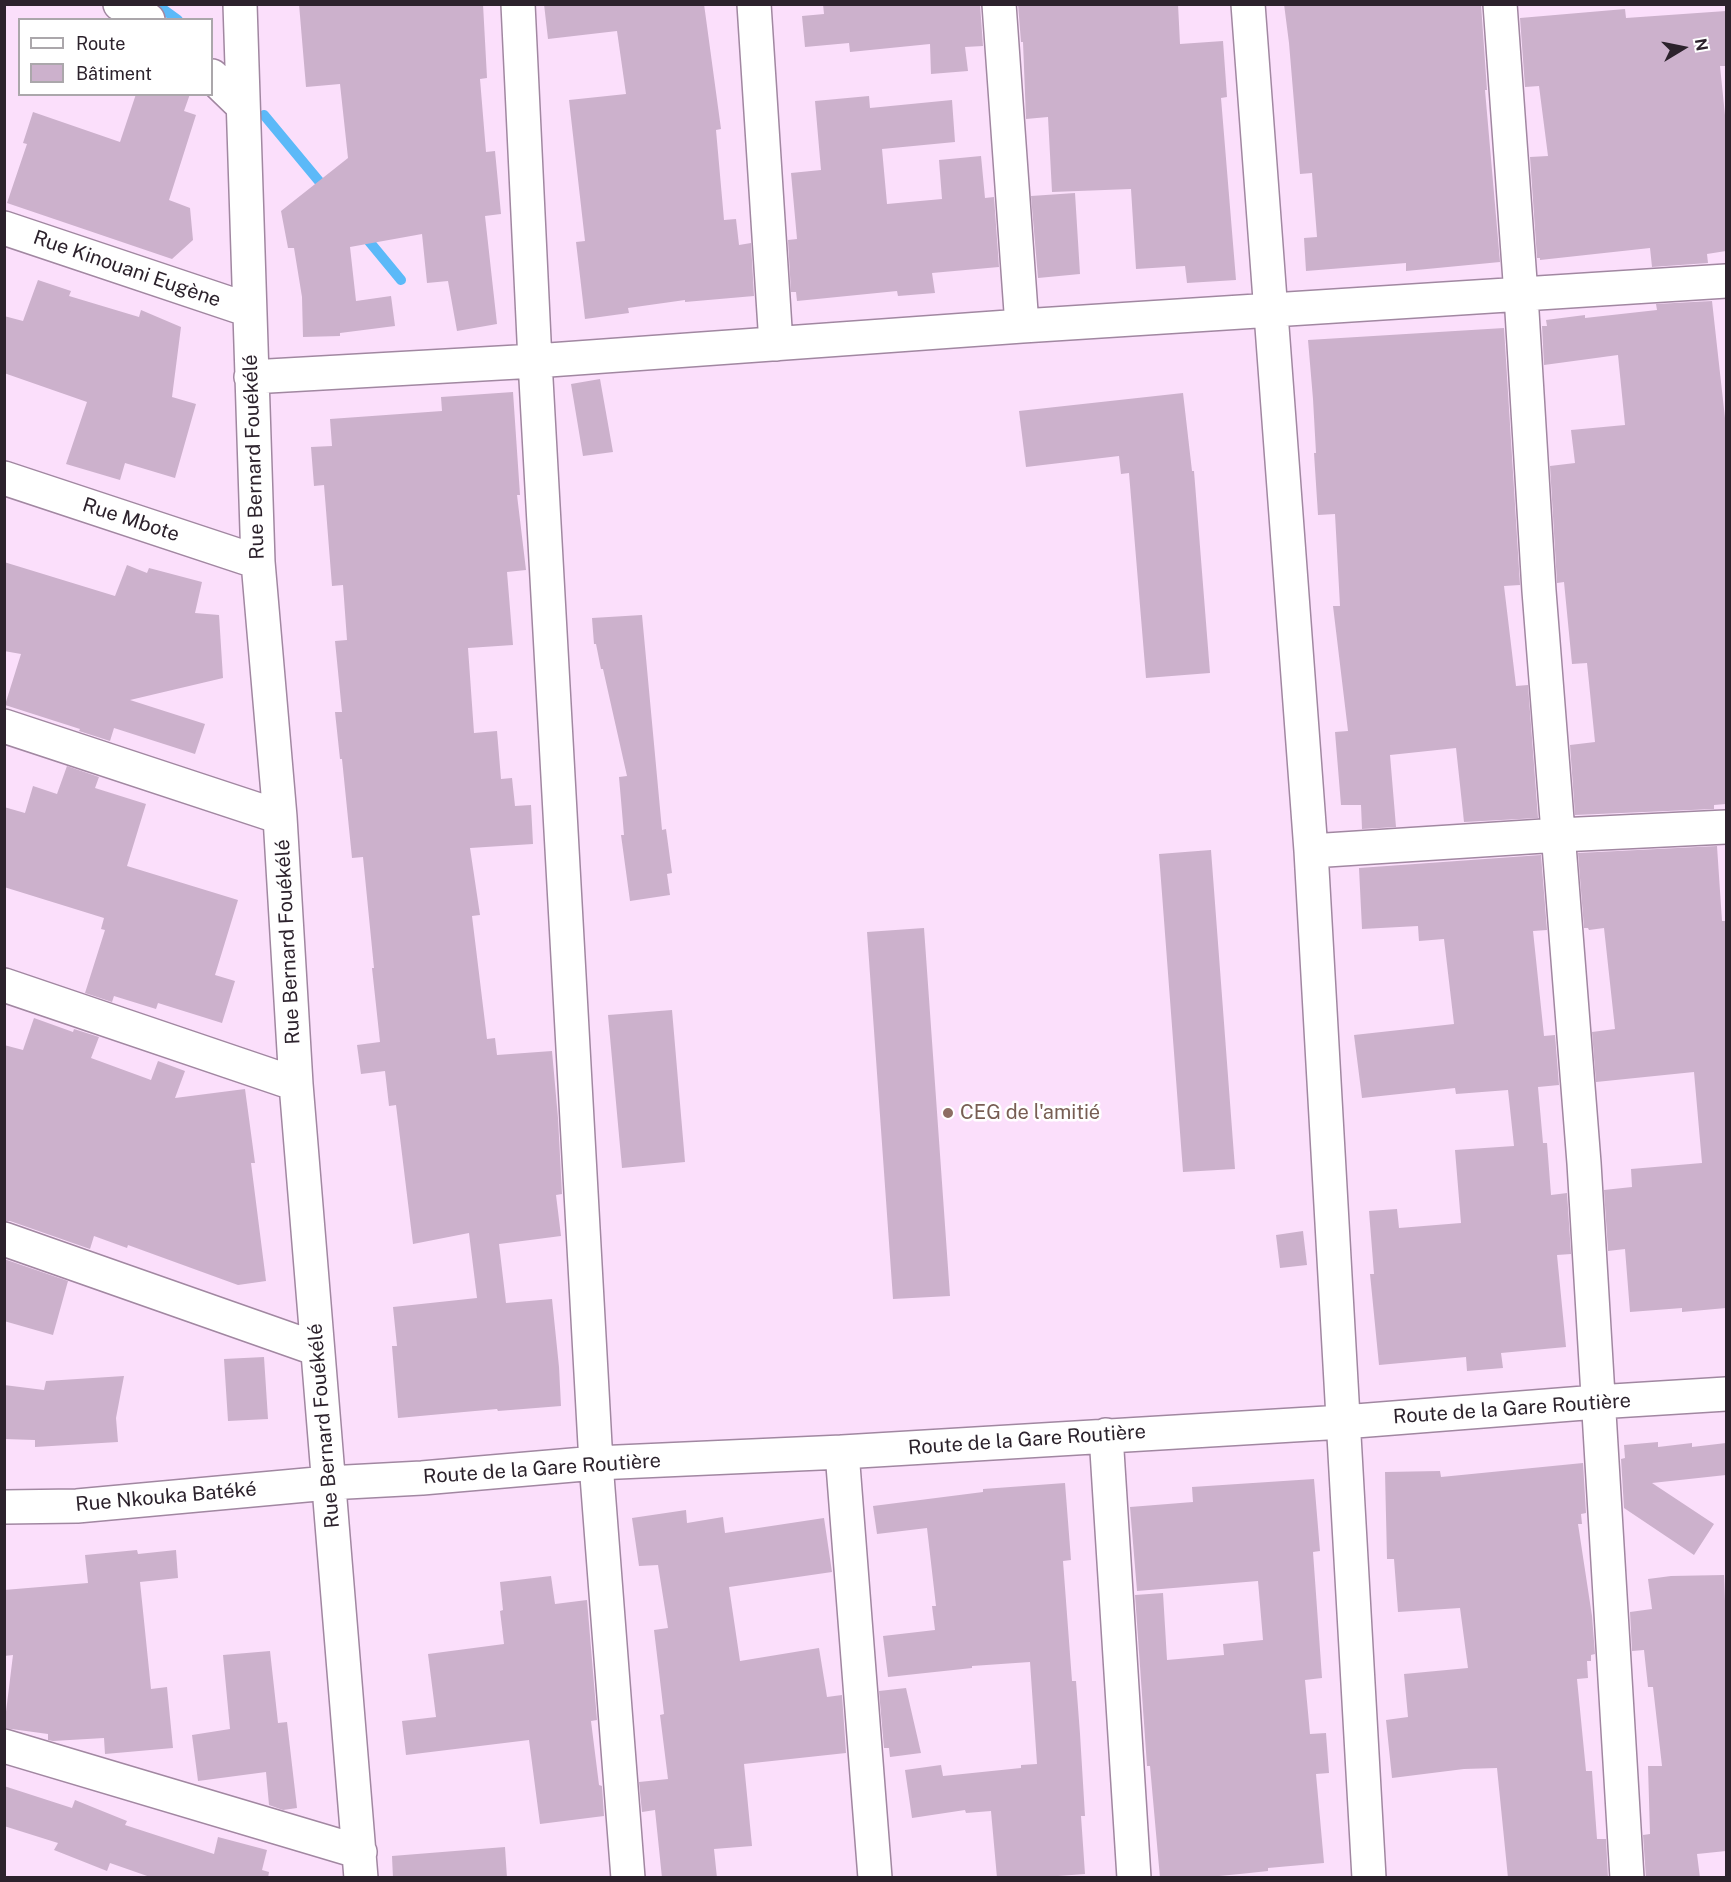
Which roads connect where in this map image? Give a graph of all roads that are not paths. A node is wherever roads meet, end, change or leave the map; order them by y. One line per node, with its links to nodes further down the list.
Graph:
1 (120, 4): 8 (street)
2 (518, 4): 18 (street)
3 (754, 4): 17 (street)
4 (999, 4): 16 (street)
5 (1248, 4): 15 (street)
6 (1500, 4): 13 (street)
7 (234, 7): 10 (street, Rue Bernard Fouékélé)
8 (145, 18)
9 (213, 77): 10 (street)
10 (243, 106): 14 (street, Rue Bernard Fouékélé)
11 (4, 228): 14 (street, Rue Kinouani Eugène)
12 (1726, 281): 13 (street)
13 (1521, 295): 15 (street); 25 (street)
14 (249, 310): 19 (street, Rue Bernard Fouékélé)
15 (1270, 310): 16 (street); 26 (street)
16 (1022, 326): 17 (street)
17 (776, 344): 18 (street)
18 (535, 361): 19 (street); 36 (street)
19 (251, 377): 21 (street, Rue Bernard Fouékélé)
20 (4, 478): 21 (street, Rue Mbote)
21 (258, 562): 23 (street, Rue Bernard Fouékélé)
22 (4, 726): 23 (street)
23 (280, 817): 28 (street, Rue Bernard Fouékélé)
24 (1726, 827): 25 (street)
25 (1559, 835): 26 (street); 32 (street)
26 (1311, 851): 33 (street)
27 (4, 985): 28 (street)
28 (296, 1084): 30 (street, Rue Bernard Fouékélé)
29 (4, 1239): 30 (street)
30 (317, 1348): 37 (street, Rue Bernard Fouékélé)
31 (1726, 1394): 32 (street, Route de la Gare Routière)
32 (1597, 1402): 33 (street, Route de la Gare Routière); 45 (street)
33 (1343, 1422): 34 (street, Route de la Gare Routière); 44 (street)
34 (1106, 1435): 35 (street, Route de la Gare Routière); 43 (street)
35 (842, 1452): 36 (street, Route de la Gare Routière); 42 (street)
36 (596, 1463): 37 (street, Route de la Gare Routière); 41 (street)
37 (328, 1483): 38 (street, Rue Nkouka Batéké); 40 (street, Rue Bernard Fouékélé)
38 (4, 1507)
39 (4, 1746): 40 (street)
40 (361, 1865)
41 (628, 1878)
42 (875, 1878)
43 (1134, 1878)
44 (1369, 1878)
45 (1627, 1878)

